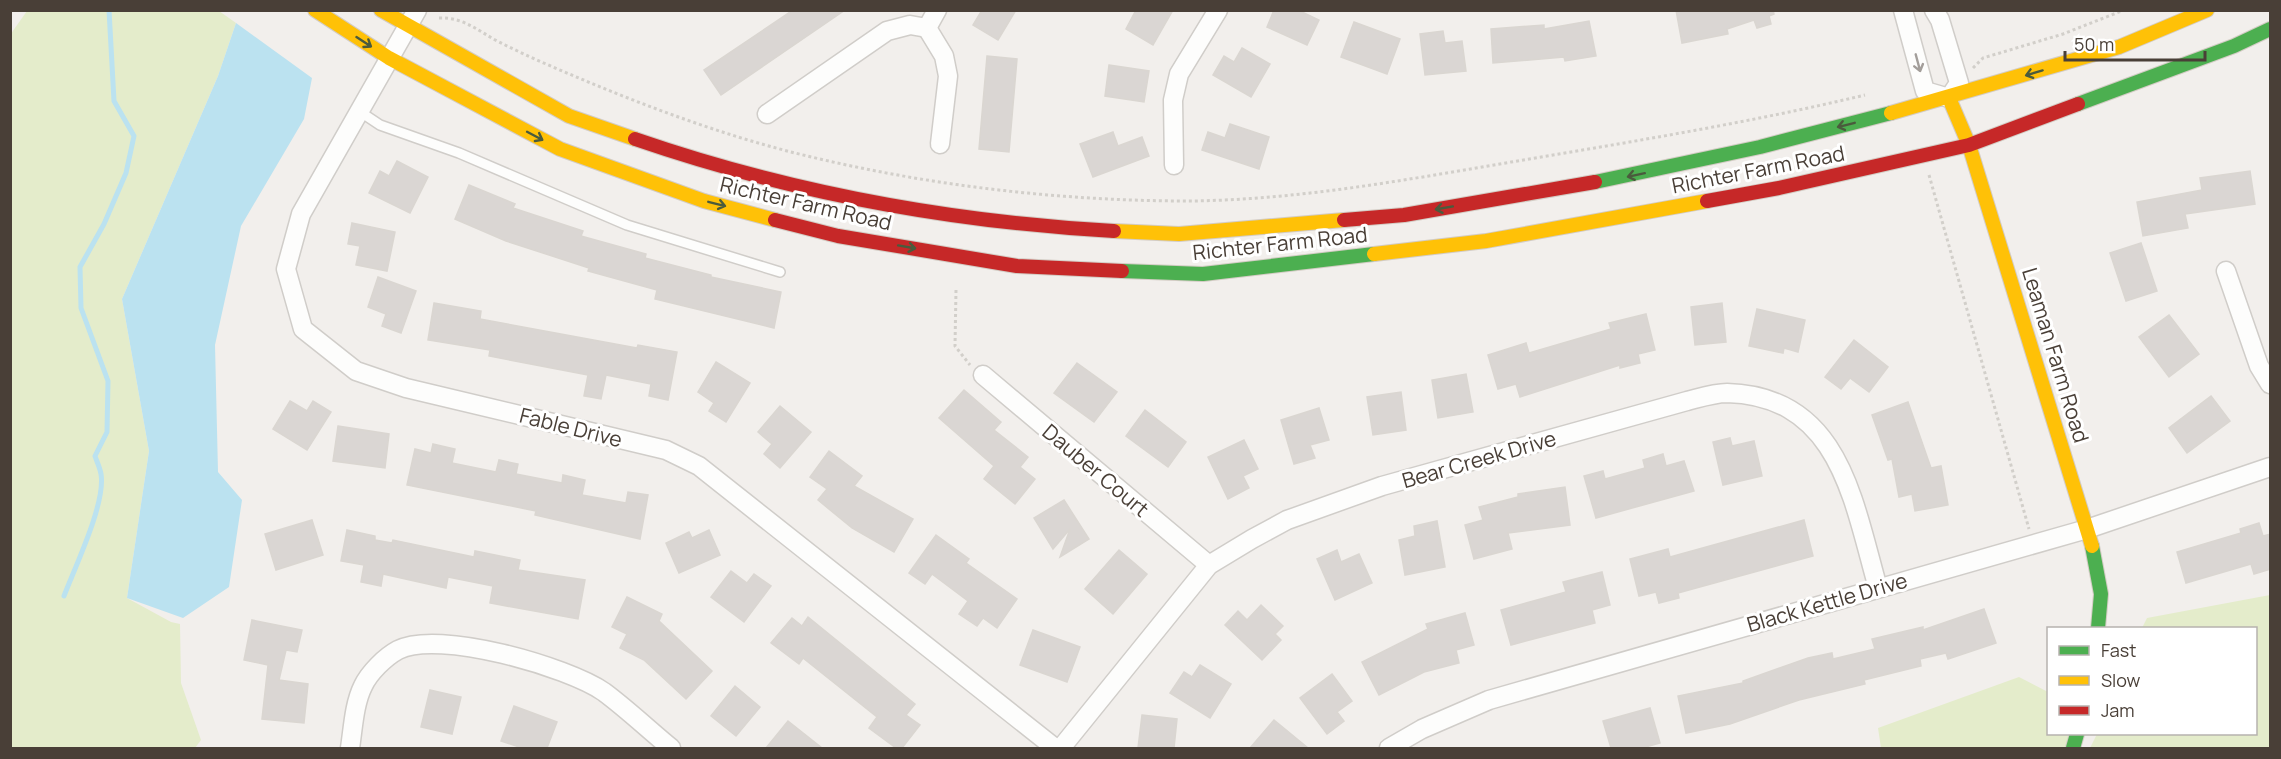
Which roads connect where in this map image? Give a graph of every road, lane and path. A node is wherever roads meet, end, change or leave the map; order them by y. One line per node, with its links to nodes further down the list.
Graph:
1 (315, 10): 14 (main road, Richter Farm Road, one-way to 14)
2 (381, 10): 11 (main road, Richter Farm Road)
3 (417, 10): 11 (street, Fable Drive)
4 (937, 10): 12 (street)
5 (1218, 10): 22 (street)
6 (1903, 10): 15 (street, one-way to 15)
7 (1934, 10): 15 (street)
8 (2124, 10): 15 (path)
9 (2207, 10): 15 (main road, Richter Farm Road, one-way to 15)
10 (434, 18): 16 (path)
11 (407, 27): 14 (street, Fable Drive); 15 (main road, Richter Farm Road, one-way to 11)
12 (927, 28): 18 (street); 19 (street)
13 (2271, 29): 20 (main road, Richter Farm Road)
14 (389, 58): 17 (street, Fable Drive); 21 (main road, Richter Farm Road, one-way to 21)
15 (1954, 91): 20 (main road, Leaman Farm Road)
16 (1868, 94)
17 (359, 111): 24 (lane); 36 (street, Fable Drive)
18 (767, 114)
19 (940, 144)
20 (1969, 145): 21 (main road, Richter Farm Road); 29 (main road, Leaman Farm Road)
21 (1923, 156): 30 (path)
22 (1174, 165)
23 (2226, 271): 27 (street)
24 (780, 272)
25 (956, 290): 26 (path)
26 (983, 375): 31 (street, Dauber Court)
27 (2271, 384)
28 (2271, 467): 29 (street, Black Kettle Drive)
29 (2087, 529): 30 (street, Black Kettle Drive); 33 (main road, Leaman Farm Road)
30 (2033, 544): 32 (street, Black Kettle Drive)
31 (1209, 565): 32 (street, Bear Creek Drive); 37 (street, Bear Creek Drive)
32 (1878, 588): 38 (street, Black Kettle Drive)
33 (2098, 627)
34 (350, 748): 35 (street)
35 (670, 748)
36 (1055, 748)
37 (1061, 748)
38 (1389, 748)

